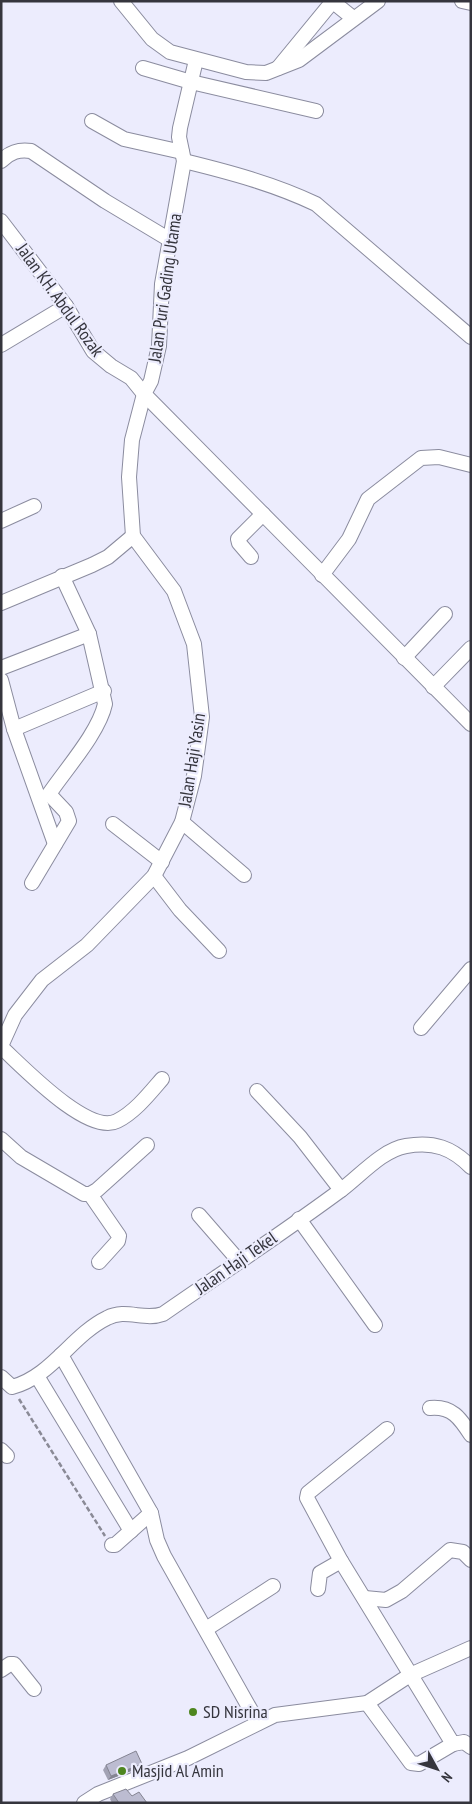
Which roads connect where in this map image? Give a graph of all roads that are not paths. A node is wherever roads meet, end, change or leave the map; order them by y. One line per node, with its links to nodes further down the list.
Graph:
1 (121, 1): 7 (street)
2 (332, 1): 6 (street); 9 (street)
3 (378, 1): 6 (street)
4 (462, 1): 5 (street)
5 (471, 3)
6 (353, 18): 9 (street)
7 (196, 60): 9 (street); 10 (street, Jalan Puri Gading Utama)
8 (143, 68): 10 (street)
9 (276, 70)
10 (191, 82): 11 (street); 13 (street, Jalan Puri Gading Utama)
11 (316, 111)
12 (92, 121): 13 (street)
13 (183, 156): 16 (street, Jalan Puri Gading Utama); 18 (street)
14 (1, 161): 16 (street)
15 (1, 221): 17 (street, Jalan KH. Abdul Rozak)
16 (170, 240): 20 (street, Jalan Puri Gading Utama)
17 (66, 306): 19 (street); 20 (street, Jalan KH. Abdul Rozak)
18 (471, 336)
19 (1, 345)
20 (144, 394): 23 (street, Jalan KH. Abdul Rozak); 25 (street)
21 (471, 465): 27 (street)
22 (34, 506): 24 (street)
23 (263, 514): 26 (street); 27 (street, Jalan KH. Abdul Rozak)
24 (1, 521)
25 (133, 536): 28 (street); 41 (street, Jalan Haji Yasin)
26 (251, 557)
27 (322, 575): 33 (street, Jalan KH. Abdul Rozak)
28 (62, 576): 29 (street); 31 (street)
29 (1, 603)
30 (445, 614): 33 (street)
31 (89, 634): 34 (street); 37 (street)
32 (471, 648): 36 (street)
33 (404, 658): 36 (street, Jalan KH. Abdul Rozak)
34 (1, 668)
35 (1, 680): 39 (street)
36 (432, 687): 38 (street, Jalan KH. Abdul Rozak)
37 (104, 691): 39 (street); 40 (street)
38 (471, 724)
39 (14, 729): 40 (street)
40 (44, 798): 43 (street); 43 (street)
41 (182, 822): 44 (street, Jalan Haji Yasin); 46 (street)
42 (113, 824): 44 (street)
43 (55, 844): 47 (street)
44 (162, 862): 45 (street, Jalan Haji Yasin)
45 (154, 876): 48 (street); 51 (street, Jalan Haji Yasin)
46 (244, 876)
47 (32, 883)
48 (219, 952)
49 (471, 969): 50 (street)
50 (422, 1028)
51 (1, 1046): 52 (street)
52 (162, 1079)
53 (257, 1091): 57 (street)
54 (1, 1139): 58 (street)
55 (147, 1145): 58 (street)
56 (470, 1166): 57 (street, Jalan Haji Tekel)
57 (341, 1190): 60 (street, Jalan Haji Tekel)
58 (90, 1194): 62 (street)
59 (199, 1215): 61 (street)
60 (299, 1220): 61 (street, Jalan Haji Tekel); 63 (street)
61 (239, 1261): 64 (street, Jalan Haji Tekel)
62 (99, 1262)
63 (375, 1325)
64 (61, 1355): 65 (street, Jalan Haji Tekel); 70 (street)
65 (36, 1376): 66 (street, Jalan Haji Tekel); 71 (street)
66 (7, 1382)
67 (430, 1408): 69 (street)
68 (387, 1429): 74 (street)
69 (471, 1435)
70 (151, 1513): 71 (street); 78 (street)
71 (131, 1531): 72 (street)
72 (112, 1545)
73 (471, 1560): 77 (street)
74 (341, 1561): 76 (street); 77 (street)
75 (273, 1586): 78 (street)
76 (318, 1589)
77 (365, 1598): 81 (street)
78 (206, 1629): 84 (street)
79 (471, 1648): 81 (street)
80 (1, 1670): 82 (street)
81 (410, 1676): 83 (street); 85 (street)
82 (34, 1689)
83 (367, 1703): 84 (street); 85 (street)
84 (258, 1723): 87 (street)
85 (453, 1744): 86 (street)
86 (471, 1746)
87 (101, 1798): 88 (street)
88 (84, 1803)

